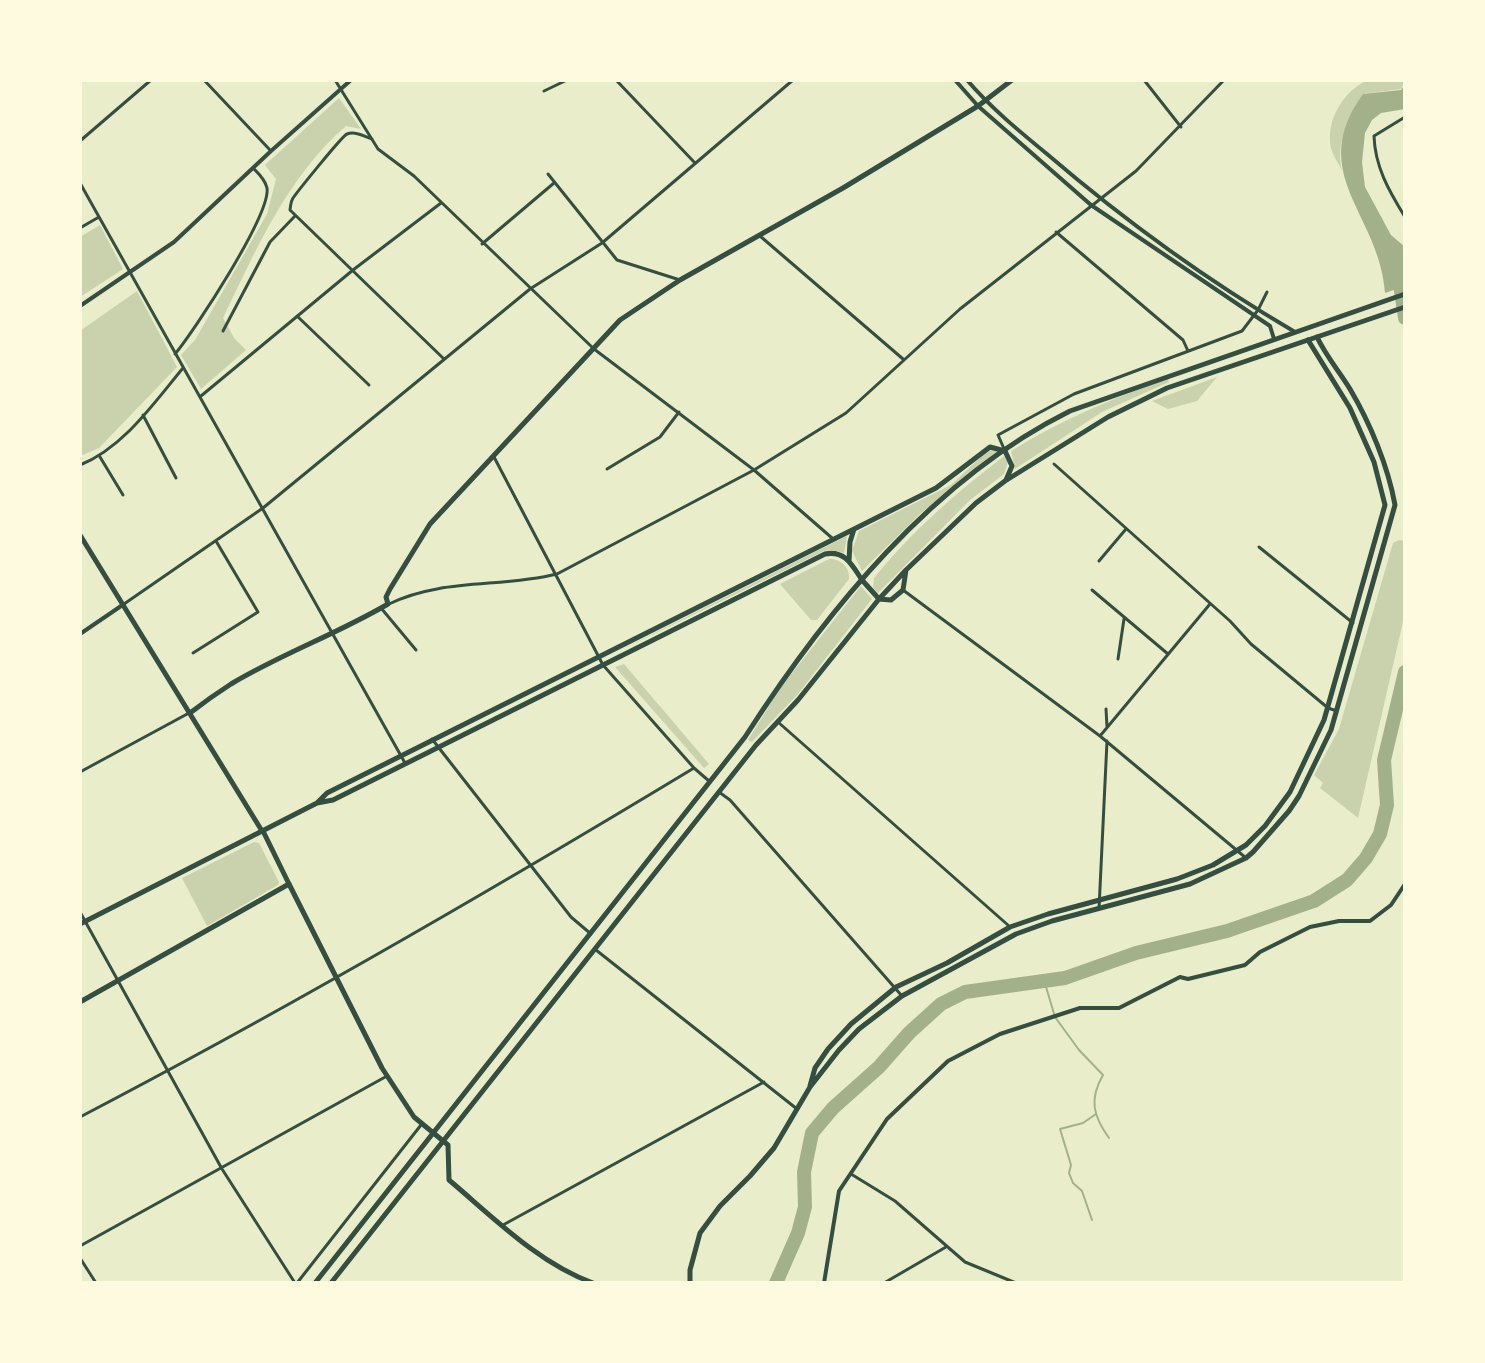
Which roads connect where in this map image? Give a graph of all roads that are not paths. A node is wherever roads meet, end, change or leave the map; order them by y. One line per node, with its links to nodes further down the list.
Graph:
1 (151, 80): 20 (street)
2 (335, 80): 13 (street)
3 (351, 80): 13 (street)
4 (567, 80): 14 (street)
5 (616, 80): 22 (street)
6 (793, 80): 22 (street)
7 (955, 80): 16 (street)
8 (967, 80): 15 (street)
9 (1012, 80): 15 (main road)
10 (1144, 80): 18 (street)
11 (1224, 80): 18 (street)
12 (206, 81): 21 (street)
13 (341, 89): 19 (street); 21 (street)
14 (544, 91)
15 (985, 102): 16 (main road); 27 (street)
16 (978, 106): 29 (street); 35 (main road)
17 (1405, 117): 32 (street)
18 (1181, 127): 27 (street)
19 (372, 139): 28 (street); 30 (street)
20 (80, 141)
21 (271, 151): 23 (street)
22 (695, 163): 36 (street)
23 (253, 168): 39 (street); 56 (street)
24 (548, 174): 26 (street)
25 (80, 183): 31 (street)
26 (554, 183): 36 (street); 37 (street)
27 (1100, 199): 29 (street); 46 (street)
28 (441, 203): 37 (street); 38 (street)
29 (1091, 205): 34 (street); 48 (street)
30 (295, 216): 38 (street); 49 (street)
31 (99, 217): 33 (street); 39 (street)
32 (1405, 217)
33 (80, 228)
34 (1056, 232): 55 (street); 58 (street)
35 (760, 236): 40 (main road); 58 (street)
36 (602, 243): 40 (street); 41 (street)
37 (482, 244): 41 (street)
38 (353, 270): 47 (street); 57 (street)
39 (129, 272): 44 (street); 56 (street)
40 (680, 280): 54 (main road)
41 (530, 289): 54 (street); 57 (street)
42 (1267, 292): 46 (street)
43 (1405, 294): 50 (main road)
44 (80, 306)
45 (1405, 307): 51 (main road)
46 (1258, 310): 48 (street); 50 (street)
47 (297, 316): 60 (street); 61 (street)
48 (1254, 316): 52 (street); 55 (street)
49 (223, 331)
50 (1295, 332): 52 (main road)
51 (1317, 337): 53 (main road); 73 (main road)
52 (1274, 339): 64 (main road)
53 (1308, 340): 72 (main road); 74 (main road)
54 (594, 349): 62 (street); 65 (main road)
55 (1188, 351): 64 (street)
56 (175, 354): 59 (street)
57 (444, 359): 76 (street)
58 (903, 359): 70 (street)
59 (183, 368): 61 (street); 63 (street)
60 (369, 385)
61 (200, 397): 76 (street)
62 (679, 412): 69 (street); 70 (street)
63 (143, 415): 66 (street); 71 (street)
64 (1005, 451): 72 (main road); 77 (main road); 89 (main road)
65 (493, 456): 88 (street); 94 (main road)
66 (100, 457): 68 (street); 75 (street)
67 (1054, 464): 78 (street)
68 (80, 465)
69 (607, 469)
70 (754, 470): 82 (street); 88 (street)
71 (176, 478)
72 (1005, 481): 87 (main road)
73 (1391, 484): 74 (street); 80 (main road)
74 (1381, 487): 79 (main road)
75 (123, 495)
76 (263, 508): 83 (street); 100 (street)
77 (855, 528): 82 (main road); 85 (main road)
78 (1126, 529): 86 (street); 95 (street)
79 (1380, 529): 80 (street); 98 (main road)
80 (1389, 530): 109 (main road)
81 (80, 535): 93 (main road)
82 (833, 539): 104 (main road)
83 (216, 541): 93 (street); 102 (street)
84 (1259, 547): 98 (street)
85 (849, 561): 89 (main road); 106 (main road)
86 (1099, 561)
87 (906, 570): 90 (main road); 92 (main road)
88 (557, 574): 94 (street); 104 (street)
89 (862, 580): 92 (main road); 123 (main road)
90 (903, 590): 92 (main road); 113 (street)
91 (1092, 590): 97 (street)
92 (879, 599): 111 (main road)
93 (124, 604): 99 (street); 110 (main road)
94 (388, 604): 96 (main road)
95 (1210, 604): 103 (street); 107 (street)
96 (381, 608): 100 (main road); 101 (street)
97 (1124, 619): 103 (street); 105 (street)
98 (1353, 623): 107 (main road)
99 (80, 634)
100 (334, 634): 110 (main road); 117 (street)
101 (416, 650)
102 (193, 653)
103 (1168, 654): 112 (street)
104 (598, 656): 106 (street); 114 (main road)
105 (1118, 659)
106 (603, 665): 116 (main road); 119 (street)
107 (1328, 708): 109 (street); 121 (main road)
108 (1106, 709): 112 (street)
109 (1337, 711): 122 (main road)
110 (190, 713): 120 (street); 126 (main road)
111 (778, 722): 124 (main road); 136 (street)
112 (1107, 727): 113 (street)
113 (1100, 736): 115 (street)
114 (432, 739): 116 (street); 117 (main road)
115 (1107, 741): 127 (street); 132 (street)
116 (439, 747): 118 (main road); 129 (street)
117 (401, 755): 118 (street); 125 (main road)
118 (406, 764): 125 (main road)
119 (694, 768): 123 (street); 129 (street)
120 (80, 772)
121 (1299, 773): 122 (street); 127 (main road)
122 (1307, 778): 128 (main road)
123 (709, 781): 137 (main road)
124 (719, 792): 138 (main road); 141 (street)
125 (317, 803): 126 (main road)
126 (262, 831): 130 (main road); 135 (main road)
127 (1238, 852): 128 (street); 132 (main road)
128 (1246, 858): 133 (main road)
129 (533, 865): 137 (street); 139 (street)
130 (289, 884): 139 (main road); 140 (main road)
131 (1405, 884): 154 (street)
132 (1100, 899): 133 (street); 136 (main road)
133 (1099, 909): 142 (main road)
134 (80, 912): 135 (street)
135 (83, 923): 140 (street)
136 (1010, 927): 141 (main road)
137 (591, 934): 151 (main road)
138 (596, 950): 146 (street); 152 (main road)
139 (338, 978): 144 (street); 145 (main road)
140 (119, 981): 143 (main road); 144 (street)
141 (896, 987): 142 (street); 147 (main road)
142 (902, 996): 147 (main road)
143 (80, 1002)
144 (168, 1071): 149 (street); 153 (street)
145 (387, 1076): 150 (main road); 153 (street)
146 (764, 1082): 148 (street); 155 (street)
147 (810, 1087): 148 (main road)
148 (797, 1109): 164 (main road)
149 (80, 1117)
150 (421, 1125): 151 (main road); 160 (street)
151 (434, 1133): 152 (main road); 161 (main road)
152 (444, 1141): 155 (main road); 162 (main road)
153 (222, 1169): 156 (street); 160 (street)
154 (851, 1174): 157 (street); 165 (street)
155 (503, 1225): 163 (main road)
156 (80, 1246)
157 (946, 1247): 166 (street); 167 (street)
158 (80, 1258): 159 (street)
159 (96, 1283)
160 (296, 1283)
161 (315, 1283)
162 (331, 1283)
163 (593, 1283)
164 (690, 1283)
165 (824, 1283)
166 (884, 1283)
167 (1016, 1283)

